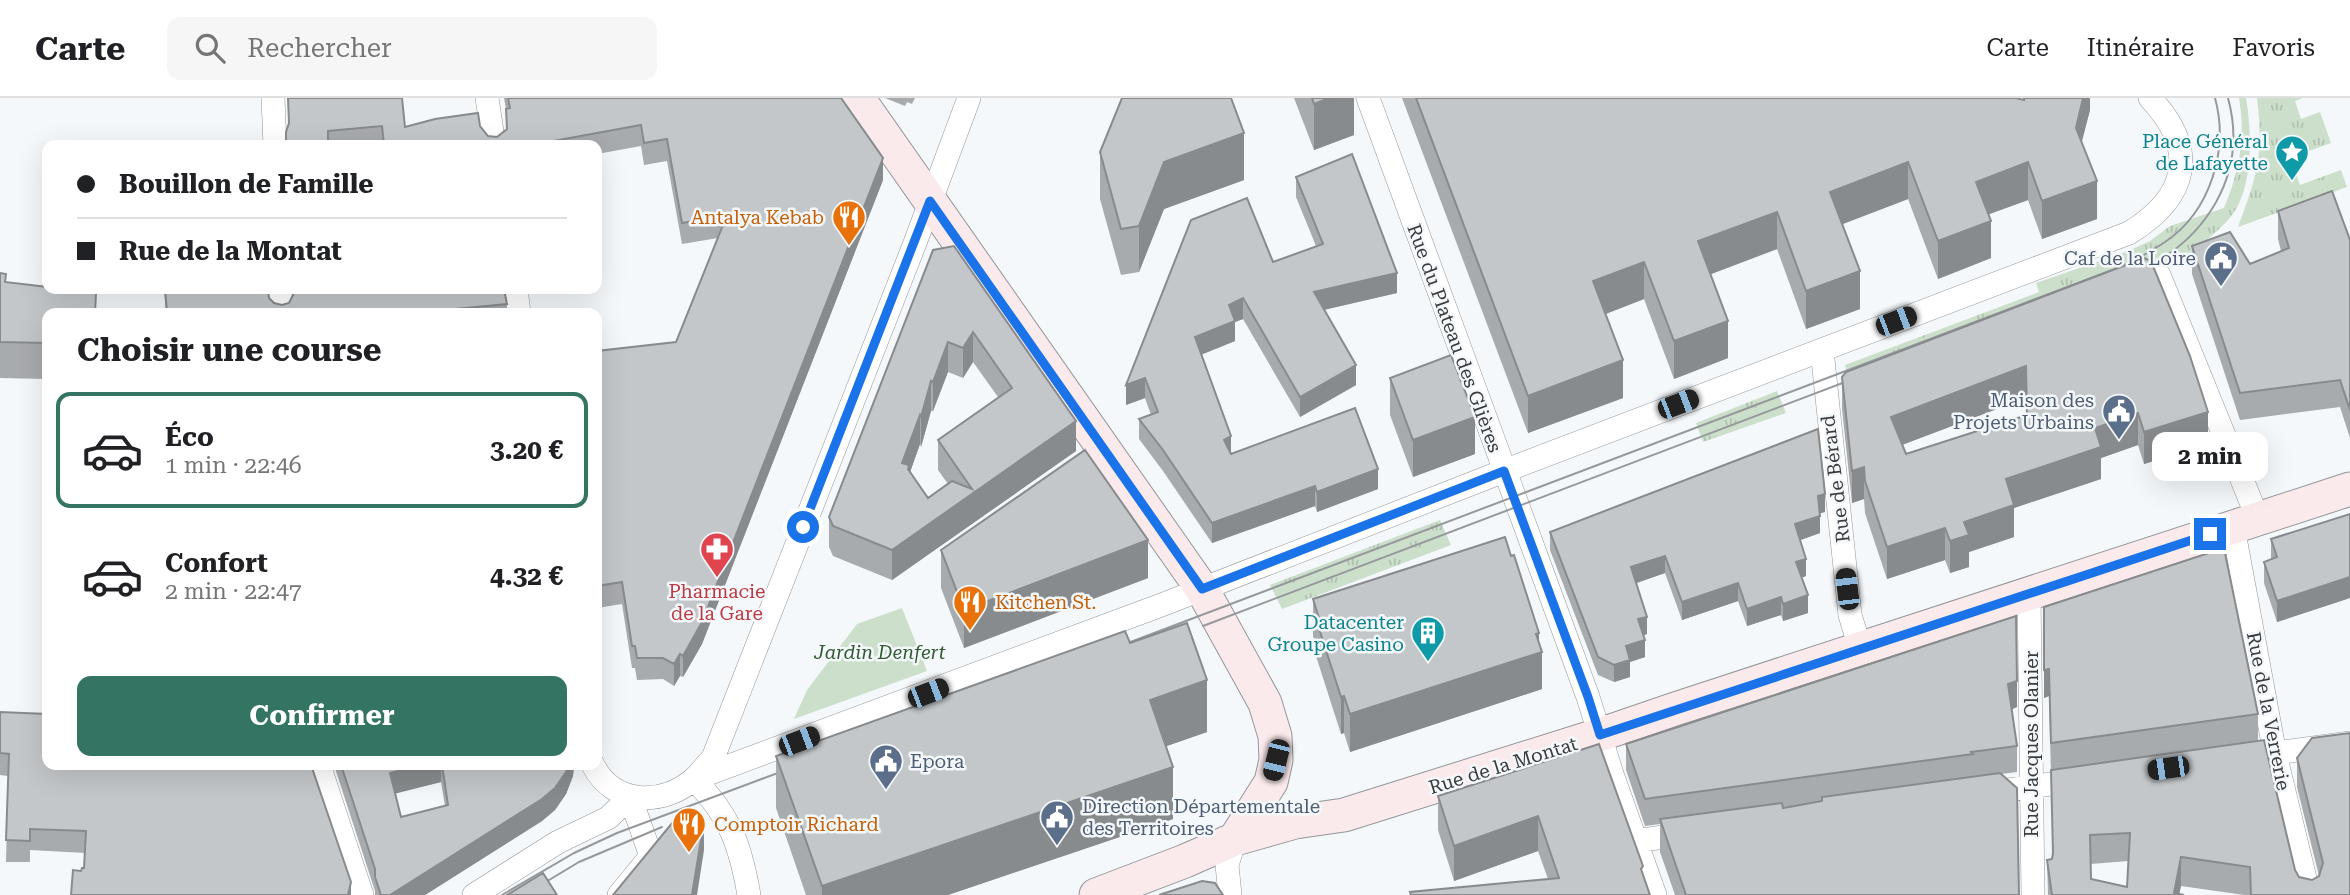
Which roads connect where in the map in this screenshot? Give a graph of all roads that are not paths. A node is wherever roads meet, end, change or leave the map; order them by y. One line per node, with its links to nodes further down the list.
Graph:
1 (487, 98): 9 (street)
2 (858, 98): 10 (main road)
3 (969, 98): 10 (street)
4 (1368, 98): 13 (street, Rue du Plateau des Glières)
5 (2150, 98): 12 (street)
6 (273, 100): 7 (street); 8 (street)
7 (299, 100)
8 (275, 140)
9 (493, 140)
10 (930, 201): 16 (main road); 26 (street)
11 (2160, 275): 15 (street, Rue de la Verrerie)
12 (1822, 350): 13 (street); 18 (street, Rue de Bérard)
13 (1504, 471): 16 (street); 19 (street, Rue du Plateau des Glières)
14 (2350, 489): 15 (main road, Rue de la Montat)
15 (2246, 523): 17 (main road, Rue de la Montat); 21 (street, Rue de la Verrerie)
16 (1202, 589): 26 (street); 31 (main road)
17 (2029, 594): 18 (main road, Rue de la Montat); 27 (street, Rue Jacques Olanier)
18 (1860, 648): 19 (main road, Rue de la Montat)
19 (1600, 735): 31 (main road, Rue de la Montat); 32 (street, Rue du Plateau des Glières)
20 (2350, 743): 21 (street)
21 (2275, 754): 22 (street); 41 (street, Rue de la Verrerie)
22 (2222, 761)
23 (321, 770): 33 (street)
24 (596, 770): 29 (street)
25 (2100, 777): 27 (street)
26 (694, 779): 29 (street); 36 (street)
27 (2031, 787): 28 (street); 40 (street, Rue Jacques Olanier)
28 (1970, 795)
29 (630, 797): 34 (street); 35 (street)
30 (1716, 830): 32 (street)
31 (1235, 838): 37 (main road, Rue de la Montat); 38 (street)
32 (1636, 841): 39 (street, Rue du Plateau des Glières)
33 (362, 895)
34 (474, 895)
35 (619, 895)
36 (749, 895)
37 (1096, 895)
38 (1230, 895)
39 (1655, 895)
40 (2033, 895)
41 (2309, 895)

